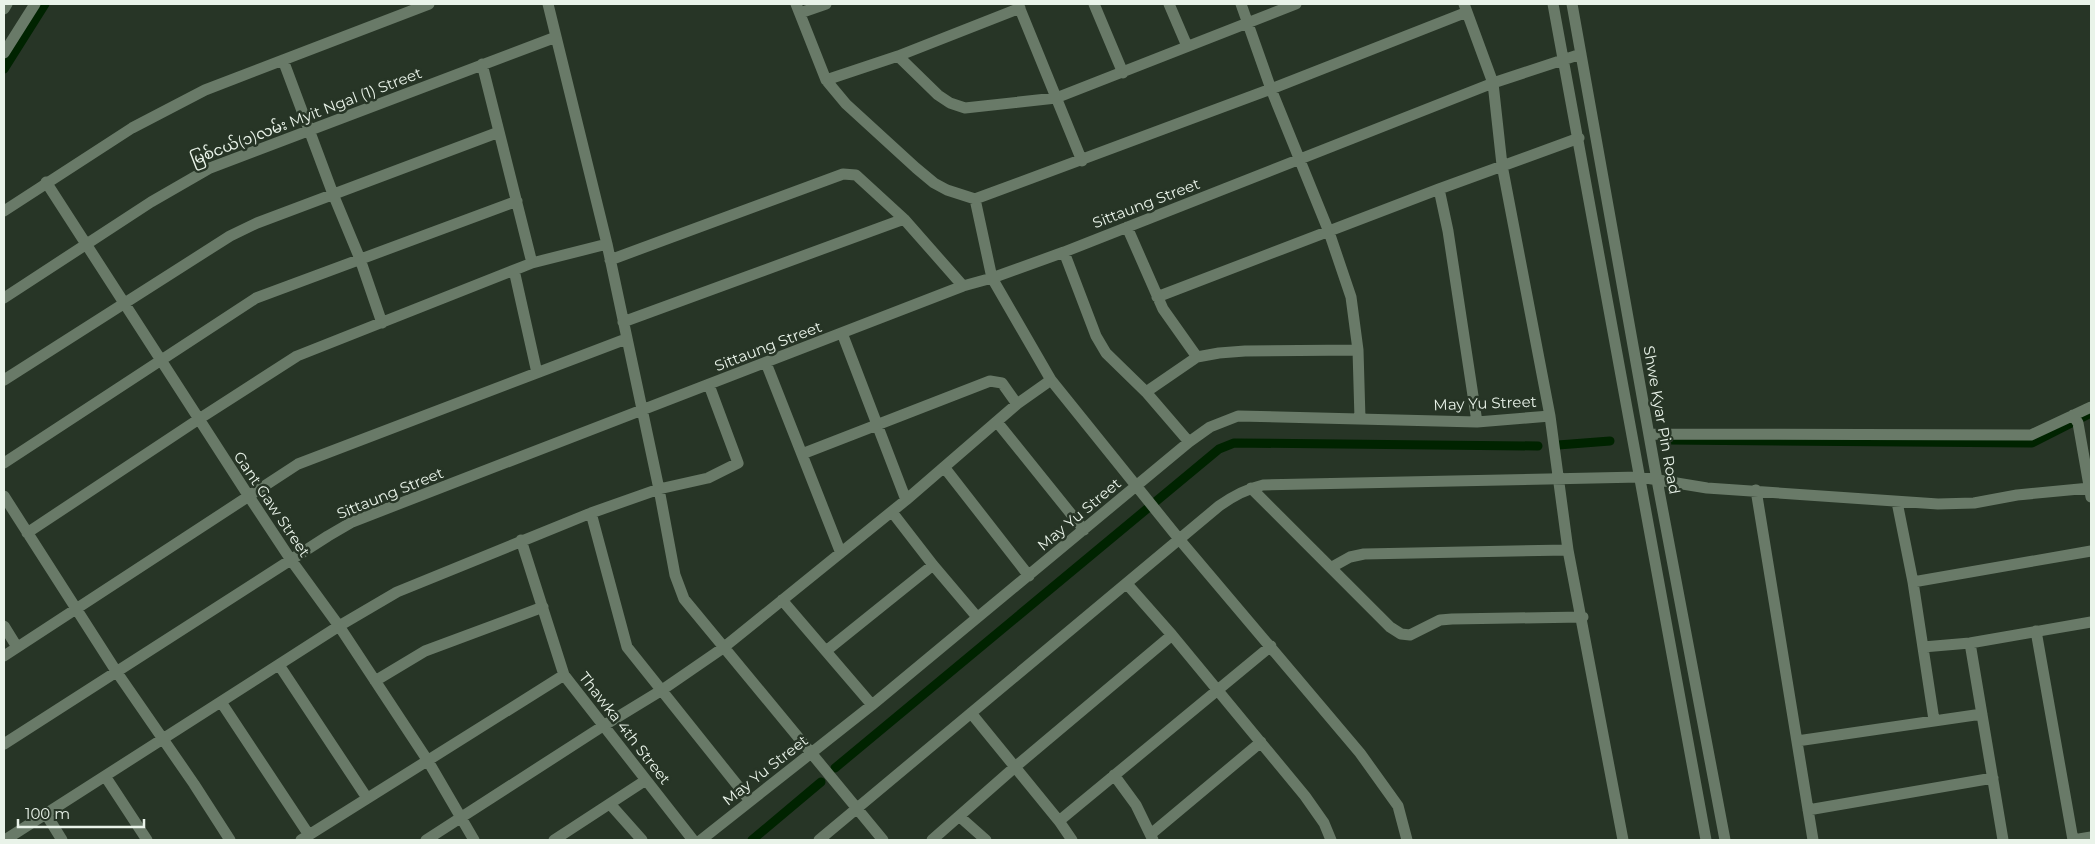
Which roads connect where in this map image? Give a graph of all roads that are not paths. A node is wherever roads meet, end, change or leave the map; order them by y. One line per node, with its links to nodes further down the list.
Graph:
1 (7, 4): 14 (street)
2 (35, 4): 19 (street)
3 (429, 4): 22 (street)
4 (548, 4): 17 (street)
5 (826, 4): 15 (street)
6 (1094, 4): 25 (street)
7 (1170, 4): 18 (street)
8 (1241, 4): 16 (street)
9 (1296, 4): 16 (street)
10 (1552, 4): 23 (street, Shwe Kyar Pin Road)
11 (1572, 4): 20 (street, Shwe Kyar Pin Road)
12 (1019, 6): 21 (street); 29 (street)
13 (1465, 8): 27 (street); 28 (street)
14 (4, 9)
15 (798, 9): 26 (street)
16 (1248, 22): 18 (street); 28 (street)
17 (556, 37): 24 (street, မြစ်ငယ်(၁)လမ်း Myit Ngal (1) Street); 45 (street)
18 (1187, 46): 25 (street)
19 (4, 53)
20 (1581, 54): 23 (street, Sittaung Street); 80 (street, Shwe Kyar Pin Road)
21 (898, 56): 26 (street); 29 (street)
22 (283, 60): 30 (street); 36 (street)
23 (1564, 60): 27 (street, Sittaung Street); 32 (street, Shwe Kyar Pin Road)
24 (482, 64): 30 (street, မြစ်ငယ်(၁)လမ်း Myit Ngal (1) Street); 31 (street)
25 (1123, 73): 29 (street)
26 (826, 80): 39 (street)
27 (1493, 84): 33 (street, Sittaung Street); 35 (street)
28 (1272, 89): 33 (street); 34 (street)
29 (1056, 98): 34 (street)
30 (308, 129): 38 (street); 46 (street, မြစ်ငယ်(၁)လမ်း Myit Ngal (1) Street)
31 (499, 132): 38 (street); 40 (street)
32 (1579, 138): 35 (street); 85 (street, Shwe Kyar Pin Road)
33 (1299, 160): 43 (street, Sittaung Street); 44 (street)
34 (1082, 161): 39 (street)
35 (1502, 165): 37 (street); 73 (street)
36 (46, 182): 41 (street); 46 (street, Gant Gaw Street)
37 (1439, 189): 44 (street); 78 (street)
38 (332, 194): 48 (street); 56 (street)
39 (975, 199): 52 (street)
40 (517, 201): 48 (street); 50 (street)
41 (4, 210)
42 (904, 219): 49 (street); 53 (street); 57 (street)
43 (1127, 227): 47 (street, Sittaung Street); 54 (street)
44 (1329, 232): 54 (street); 61 (street)
45 (607, 244): 49 (street); 50 (street)
46 (84, 245): 55 (street, မြစ်ငယ်(၁)လမ်း Myit Ngal (1) Street); 56 (street, Gant Gaw Street)
47 (1064, 252): 52 (street, Sittaung Street); 69 (street)
48 (360, 259): 58 (street); 63 (street)
49 (610, 260): 57 (street)
50 (532, 263): 51 (street)
51 (514, 270): 58 (street); 65 (street)
52 (992, 278): 53 (street, Sittaung Street); 67 (street)
53 (963, 286): 59 (street, Sittaung Street)
54 (1157, 297): 62 (street)
55 (4, 298)
56 (122, 303): 63 (street, Gant Gaw Street); 66 (street)
57 (623, 322): 60 (street)
58 (382, 323): 75 (street)
59 (842, 333): 64 (street, Sittaung Street); 79 (street)
60 (626, 339): 65 (street); 72 (street)
61 (1358, 350): 62 (street); 76 (street)
62 (1197, 357): 69 (street)
63 (160, 360): 75 (street, Gant Gaw Street); 83 (street)
64 (766, 363): 68 (street, Sittaung Street); 82 (street)
65 (537, 373): 93 (street)
66 (4, 380)
67 (1051, 380): 70 (street); 88 (street)
68 (710, 385): 72 (street, Sittaung Street); 90 (street)
69 (1146, 392): 81 (street)
70 (1017, 404): 77 (street); 79 (street)
71 (2091, 407): 74 (street)
72 (641, 411): 90 (street); 106 (street, Sittaung Street)
73 (1550, 416): 78 (street, May Yu Street); 86 (street)
74 (2074, 416): 80 (street); 92 (street)
75 (199, 419): 93 (street, Gant Gaw Street); 100 (street)
76 (1360, 419): 78 (street, May Yu Street); 81 (street, May Yu Street)
77 (997, 422): 84 (street); 99 (street)
78 (1477, 422)
79 (878, 424): 82 (street); 95 (street)
80 (1650, 434): 87 (street, Shwe Kyar Pin Road)
81 (1189, 442): 88 (street, May Yu Street)
82 (802, 454): 105 (street)
83 (4, 463)
84 (944, 467): 95 (street); 109 (street)
85 (1640, 477): 86 (street); 87 (street); 182 (street, Shwe Kyar Pin Road)
86 (1560, 480): 89 (street); 103 (street)
87 (1657, 480): 91 (street); 183 (street, Shwe Kyar Pin Road)
88 (1136, 485): 99 (street, May Yu Street); 101 (street)
89 (1251, 488): 101 (street); 108 (street)
90 (659, 489): 98 (street); 126 (street)
91 (1756, 490): 96 (street); 142 (street)
92 (2090, 493): 96 (street)
93 (248, 495): 106 (street, Gant Gaw Street); 114 (street)
94 (4, 496): 100 (street)
95 (906, 500): 97 (street)
96 (1896, 502): 110 (street)
97 (892, 512): 105 (street); 107 (street)
98 (591, 513): 102 (street); 133 (street)
99 (1084, 530): 109 (street, May Yu Street)
100 (27, 533): 114 (street)
101 (1179, 539): 111 (street); 123 (street)
102 (521, 540): 113 (street, Thawka 4th Street); 119 (street)
103 (1568, 550): 108 (street); 116 (street)
104 (2091, 551): 110 (street)
105 (840, 552): 112 (street)
106 (291, 560): 119 (street, Gant Gaw Street); 130 (street, Sittaung Street)
107 (933, 565): 115 (street); 127 (street)
108 (1332, 567): 116 (street)
109 (1029, 576): 115 (street, May Yu Street)
110 (1913, 582): 125 (street)
111 (1127, 584): 121 (street); 137 (street)
112 (782, 600): 126 (street); 127 (street)
113 (543, 607): 131 (street, Thawka 4th Street); 132 (street)
114 (77, 609): 124 (street); 130 (street)
115 (976, 617): 136 (street, May Yu Street)
116 (1583, 617): 181 (street)
117 (2091, 622): 120 (street)
118 (4, 626): 124 (street)
119 (339, 626): 129 (street); 132 (street, Gant Gaw Street)
120 (2036, 631): 122 (street); 186 (street)
121 (1172, 635): 134 (street); 147 (street)
122 (1970, 643): 125 (street); 138 (street)
123 (1270, 646): 134 (street); 180 (street)
124 (17, 647): 128 (street)
125 (1923, 647): 139 (street)
126 (723, 648): 133 (street); 145 (street)
127 (826, 651): 136 (street)
128 (4, 656)
129 (279, 665): 135 (street); 152 (street)
130 (116, 671): 141 (street); 144 (street, Sittaung Street)
131 (564, 675): 140 (street, Thawka 4th Street); 146 (street)
132 (375, 681): 146 (street, Gant Gaw Street)
133 (662, 690): 140 (street); 153 (street)
134 (1217, 690): 143 (street); 148 (street)
135 (221, 702): 141 (street); 161 (street)
136 (872, 705): 145 (street, May Yu Street)
137 (971, 713): 147 (street); 155 (street)
138 (1982, 714): 139 (street); 150 (street)
139 (1934, 720): 142 (street)
140 (603, 726): 151 (street, Thawka 4th Street); 158 (street)
141 (162, 739): 149 (street); 167 (street)
142 (1797, 741): 156 (street)
143 (1261, 742): 162 (street); 179 (street)
144 (4, 744)
145 (812, 752): 153 (street, May Yu Street); 155 (street)
146 (428, 761): 152 (street); 158 (street, Gant Gaw Street)
147 (1015, 767): 159 (street); 160 (street)
148 (1114, 775): 160 (street); 162 (street)
149 (105, 776): 157 (street); 166 (street)
150 (1993, 778): 156 (street); 185 (street)
151 (646, 780): 154 (street); 172 (street, Thawka 4th Street)
152 (368, 798): 161 (street)
153 (750, 801): 173 (street, May Yu Street)
154 (610, 804): 170 (street); 171 (street)
155 (858, 808): 174 (street); 175 (street)
156 (1808, 810): 184 (street)
157 (46, 814): 164 (street); 165 (street)
158 (460, 817): 168 (street); 169 (street, Gant Gaw Street)
159 (960, 817): 176 (street); 177 (street)
160 (1060, 821): 178 (street)
161 (306, 837)
162 (1152, 837)
163 (2091, 837): 186 (street)
164 (5, 840)
165 (62, 840)
166 (147, 840)
167 (230, 840)
168 (426, 840)
169 (474, 840)
170 (555, 840)
171 (642, 840)
172 (693, 840)
173 (701, 840)
174 (819, 840)
175 (883, 840)
176 (932, 840)
177 (986, 840)
178 (1072, 840)
179 (1331, 840)
180 (1407, 840)
181 (1623, 840)
182 (1706, 840)
183 (1725, 840)
184 (1813, 840)
185 (2003, 840)
186 (2073, 840)

